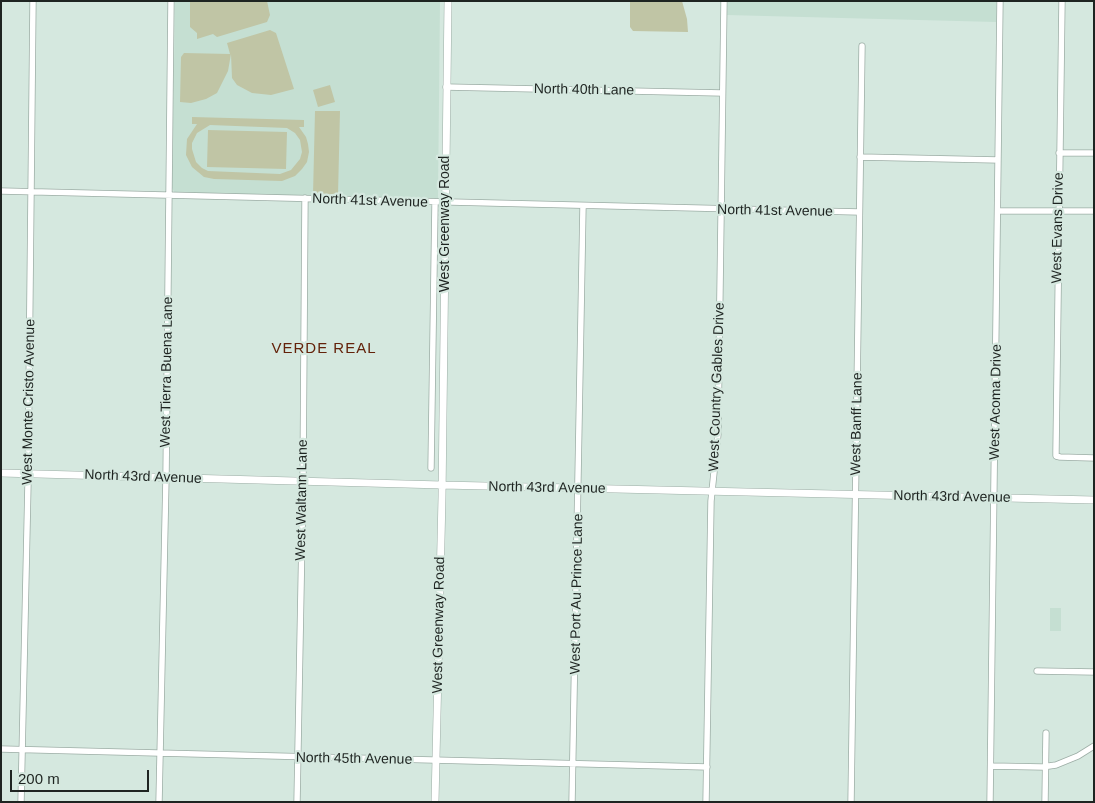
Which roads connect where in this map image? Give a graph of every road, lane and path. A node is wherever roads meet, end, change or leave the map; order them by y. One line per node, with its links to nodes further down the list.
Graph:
1 (32, 1): 15 (street, West Monte Cristo Avenue)
2 (171, 1): 16 (street, West Tierra Buena Lane)
3 (448, 1): 8 (main road, West Greenway Road)
4 (724, 1): 9 (street, West Country Gables Drive)
5 (1000, 1): 13 (street, West Acoma Drive)
6 (1062, 1): 10 (street, West Evans Drive)
7 (862, 46): 12 (street, West Banff Lane)
8 (446, 87): 9 (street, North 40th Lane); 19 (main road, West Greenway Road)
9 (722, 93): 21 (street, West Country Gables Drive)
10 (1059, 153): 11 (street); 23 (street, West Evans Drive)
11 (1094, 154)
12 (860, 157): 13 (street); 25 (street, West Banff Lane)
13 (998, 160): 22 (street, West Acoma Drive)
14 (1, 192): 15 (street, North 41st Avenue)
15 (31, 192): 16 (street, North 41st Avenue); 31 (street, West Monte Cristo Avenue)
16 (168, 196): 17 (street, North 41st Avenue); 32 (street, West Tierra Buena Lane)
17 (305, 198): 18 (street, North 41st Avenue); 33 (street, West Waltann Lane)
18 (435, 203): 19 (street, North 41st Avenue); 26 (street, West Greenway Road)
19 (446, 203): 20 (street, North 41st Avenue); 27 (main road, West Greenway Road)
20 (582, 206): 21 (street, North 41st Avenue); 35 (street, West Port Au Prince Lane)
21 (721, 210): 25 (street, North 41st Avenue); 36 (street, West Country Gables Drive)
22 (998, 211): 23 (street); 38 (street, West Acoma Drive)
23 (1058, 211): 24 (street); 28 (street, West Evans Drive)
24 (1094, 211)
25 (860, 212): 37 (street, West Banff Lane)
26 (432, 448): 27 (street); 29 (street, West Greenway Road)
27 (442, 448): 34 (main road, West Greenway Road)
28 (1094, 458)
29 (431, 468)
30 (1, 473): 31 (main road, North 43rd Avenue)
31 (28, 474): 32 (main road, North 43rd Avenue); 45 (street, West Monte Cristo Avenue)
32 (166, 477): 33 (main road, North 43rd Avenue); 46 (street, West Tierra Buena Lane)
33 (303, 481): 34 (main road, North 43rd Avenue); 47 (street, West Waltann Lane)
34 (442, 485): 35 (main road, North 43rd Avenue); 48 (main road, West Greenway Road)
35 (579, 488): 36 (main road, North 43rd Avenue); 49 (street, West Port Au Prince Lane)
36 (712, 492): 37 (main road, North 43rd Avenue); 51 (street, West Country Gables Drive)
37 (856, 494): 38 (main road, North 43rd Avenue); 59 (street, West Banff Lane)
38 (995, 498): 39 (main road, North 43rd Avenue); 50 (street, West Acoma Drive)
39 (1094, 500)
40 (1037, 671): 41 (street)
41 (1094, 672)
42 (1046, 733): 52 (street)
43 (1093, 744): 52 (street)
44 (1, 749): 45 (street, North 45th Avenue)
45 (22, 750): 46 (street, North 45th Avenue); 53 (street, West Monte Cristo Avenue)
46 (160, 753): 47 (street, North 45th Avenue); 54 (street, West Tierra Buena Lane)
47 (298, 758): 48 (street, North 45th Avenue); 55 (street, West Waltann Lane)
48 (436, 760): 49 (street, North 45th Avenue); 56 (main road, West Greenway Road)
49 (573, 764): 51 (street, North 45th Avenue); 57 (street, West Port Au Prince Lane)
50 (990, 766): 52 (street); 60 (street, West Acoma Drive)
51 (706, 767): 58 (street, West Country Gables Drive)
52 (1046, 767): 61 (street)
53 (21, 802)
54 (159, 802)
55 (297, 802)
56 (435, 802)
57 (572, 802)
58 (706, 802)
59 (851, 802)
60 (990, 802)
61 (1045, 802)

